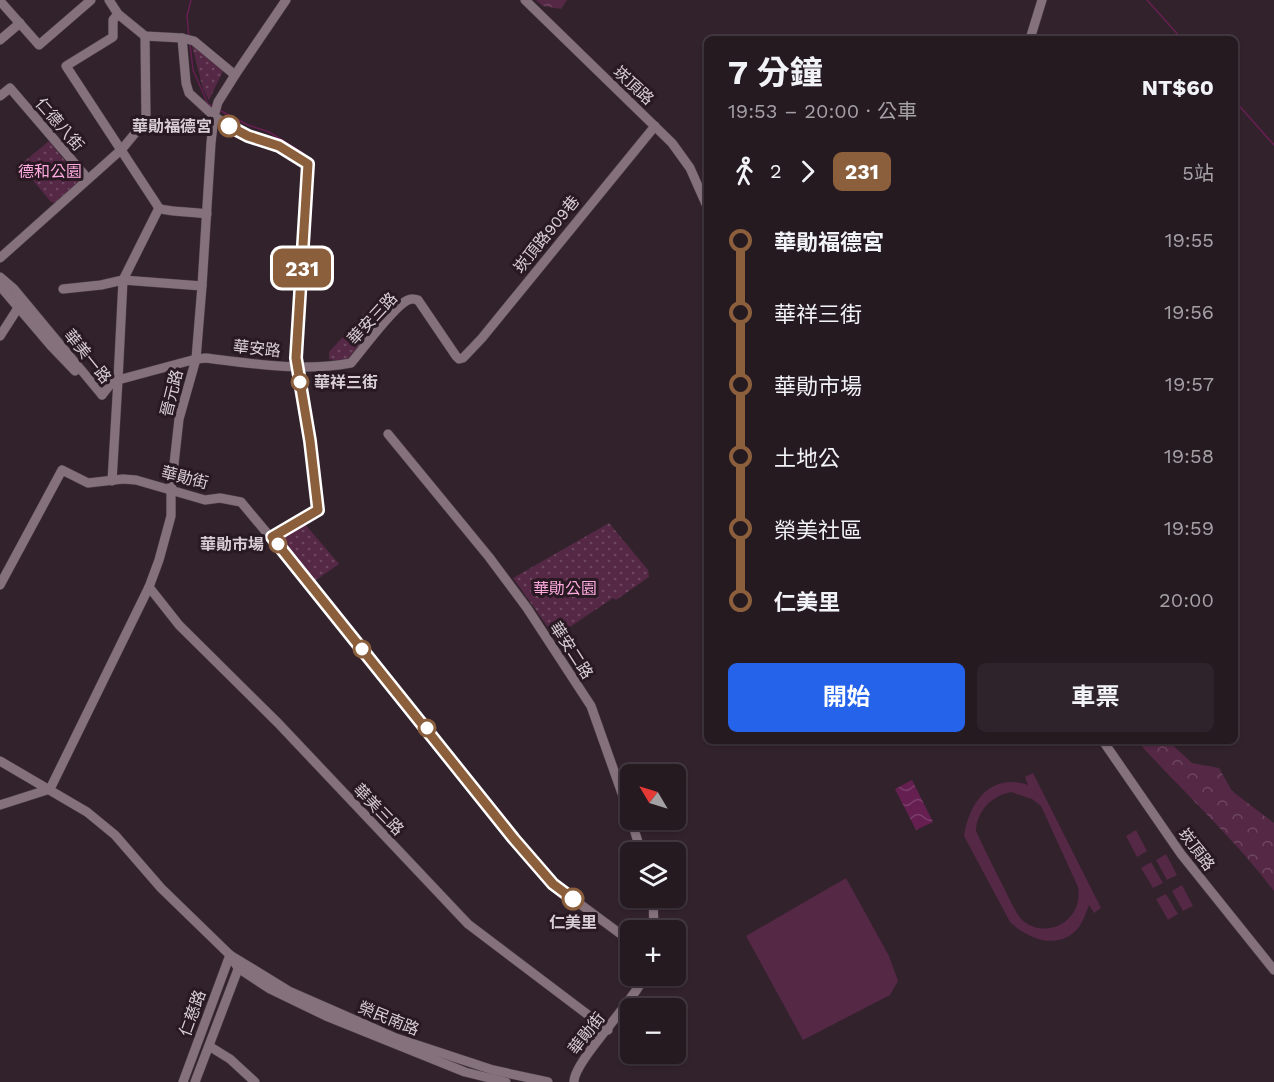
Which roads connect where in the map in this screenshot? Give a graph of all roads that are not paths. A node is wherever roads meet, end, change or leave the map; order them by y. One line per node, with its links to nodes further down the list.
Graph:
1 (91, 0): 8 (street)
2 (109, 0): 7 (street)
3 (286, 0): 13 (street, 晉元路)
4 (525, 0): 16 (street, 崁頂路)
5 (1041, 0): 10 (street)
6 (0, 1): 8 (street)
7 (118, 14): 9 (street); 17 (street)
8 (20, 23): 12 (street)
9 (145, 36): 11 (street); 17 (street)
10 (1031, 36)
11 (182, 38): 13 (street); 15 (street)
12 (0, 40)
13 (235, 75): 15 (street, 晉元路)
14 (0, 96): 18 (street, 仁德八街)
15 (214, 116): 21 (street, 晉元路); 33 (street)
16 (655, 126): 19 (street, 崁頂路); 31 (street, 崁頂路909巷)
17 (122, 149): 18 (street); 20 (street)
18 (88, 179): 22 (street)
19 (704, 200)
20 (159, 208): 21 (street); 24 (street)
21 (207, 214): 26 (street, 晉元路)
22 (0, 258)
23 (0, 277): 35 (street, 華美一路)
24 (123, 280): 26 (street); 27 (street); 34 (street)
25 (0, 286): 28 (street, 華美一路)
26 (202, 286): 30 (street, 晉元路)
27 (63, 289)
28 (18, 308): 29 (street); 35 (street, 華美一路)
29 (0, 336)
30 (196, 359): 33 (street, 華安路); 34 (street, 華安路); 38 (street, 晉元路)
31 (459, 359): 32 (street, 華安三路)
32 (351, 363): 33 (street, 華安路)
33 (297, 366): 39 (street)
34 (118, 380): 35 (street); 37 (street)
35 (102, 395)
36 (388, 434): 45 (street, 華安二路)
37 (112, 481): 38 (street, 華勛街); 40 (street, 華勛街)
38 (171, 491): 39 (street, 華勛街); 41 (street, 晉元路)
39 (272, 537): 47 (street, 華勛街)
40 (0, 585)
41 (149, 587): 44 (street, 晉元路); 52 (street, 華美三路)
42 (1105, 744): 50 (street, 崁頂路)
43 (0, 761): 44 (street, 榮民南路)
44 (50, 789): 46 (street); 48 (street, 榮民南路)
45 (620, 789)
46 (0, 806)
47 (620, 934)
48 (230, 955): 49 (street, 榮民南路); 55 (street, 仁慈路)
49 (240, 964): 53 (street, 榮民南路); 54 (street, 仁慈路)
50 (1274, 970)
51 (639, 986): 52 (street, 華勛街)
52 (608, 1030): 60 (street, 華勛街)
53 (395, 1041): 58 (street, 榮民南路); 59 (street, 榮民南路)
54 (209, 1046): 56 (street, 仁慈路); 57 (street)
55 (183, 1082)
56 (195, 1082)
57 (255, 1082)
58 (506, 1082)
59 (548, 1082)
60 (574, 1082)

